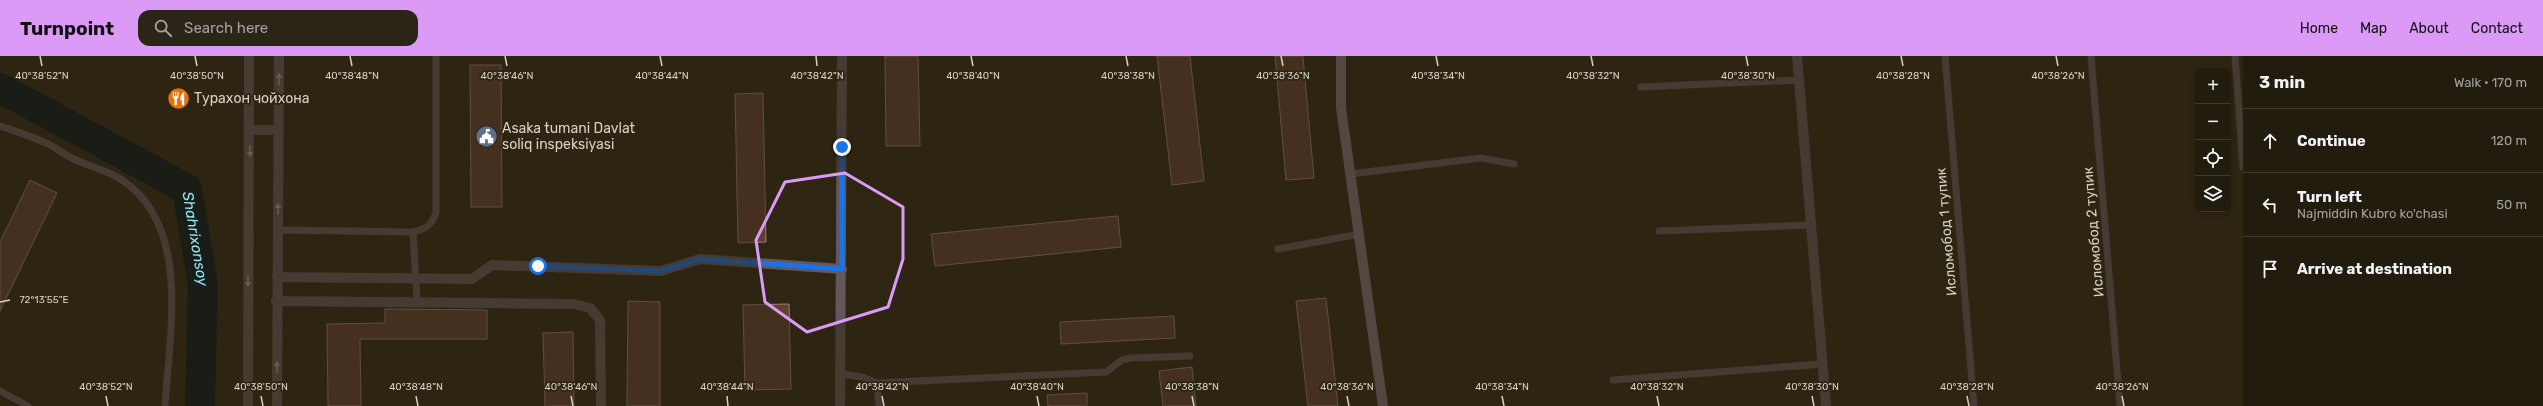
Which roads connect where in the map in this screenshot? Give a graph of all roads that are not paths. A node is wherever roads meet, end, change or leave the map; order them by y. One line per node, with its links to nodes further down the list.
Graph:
1 (249, 56): 13 (street)
2 (279, 56): 14 (street, one-way to 2)
3 (436, 56): 21 (lane)
4 (842, 56): 24 (street)
5 (1341, 56): 17 (street)
6 (1797, 56): 10 (street)
7 (1945, 56): 44 (lane, Исломобод 1 тупик)
8 (2091, 56): 45 (lane, Исломобод 2 тупик)
9 (2235, 56): 16 (lane)
10 (1799, 80): 11 (lane); 18 (street)
11 (1641, 87)
12 (0, 126): 36 (lane)
13 (250, 130): 14 (street); 37 (street, one-way to 37)
14 (279, 130): 19 (street, one-way to 14)
15 (1514, 164): 17 (lane)
16 (2243, 167)
17 (1351, 174): 22 (street)
18 (1811, 225): 20 (lane); 30 (street)
19 (277, 230): 21 (lane); 25 (street)
20 (1659, 231)
21 (413, 232): 26 (lane)
22 (1360, 234): 23 (lane); 42 (street)
23 (1278, 249)
24 (842, 269): 26 (street); 31 (street)
25 (277, 277): 26 (street); 27 (street)
26 (416, 278): 28 (lane)
27 (276, 300): 28 (street); 38 (street, one-way to 27)
28 (417, 301): 39 (street)
29 (1190, 356): 33 (lane)
30 (1822, 364): 32 (lane); 43 (street)
31 (841, 374): 33 (lane); 40 (street)
32 (1613, 380)
33 (877, 383): 41 (lane)
34 (0, 391): 35 (lane)
35 (28, 406)
36 (165, 406)
37 (248, 406)
38 (277, 406)
39 (601, 406)
40 (840, 406)
41 (879, 406)
42 (1383, 406)
43 (1826, 406)
44 (1974, 406)
45 (2120, 406)

